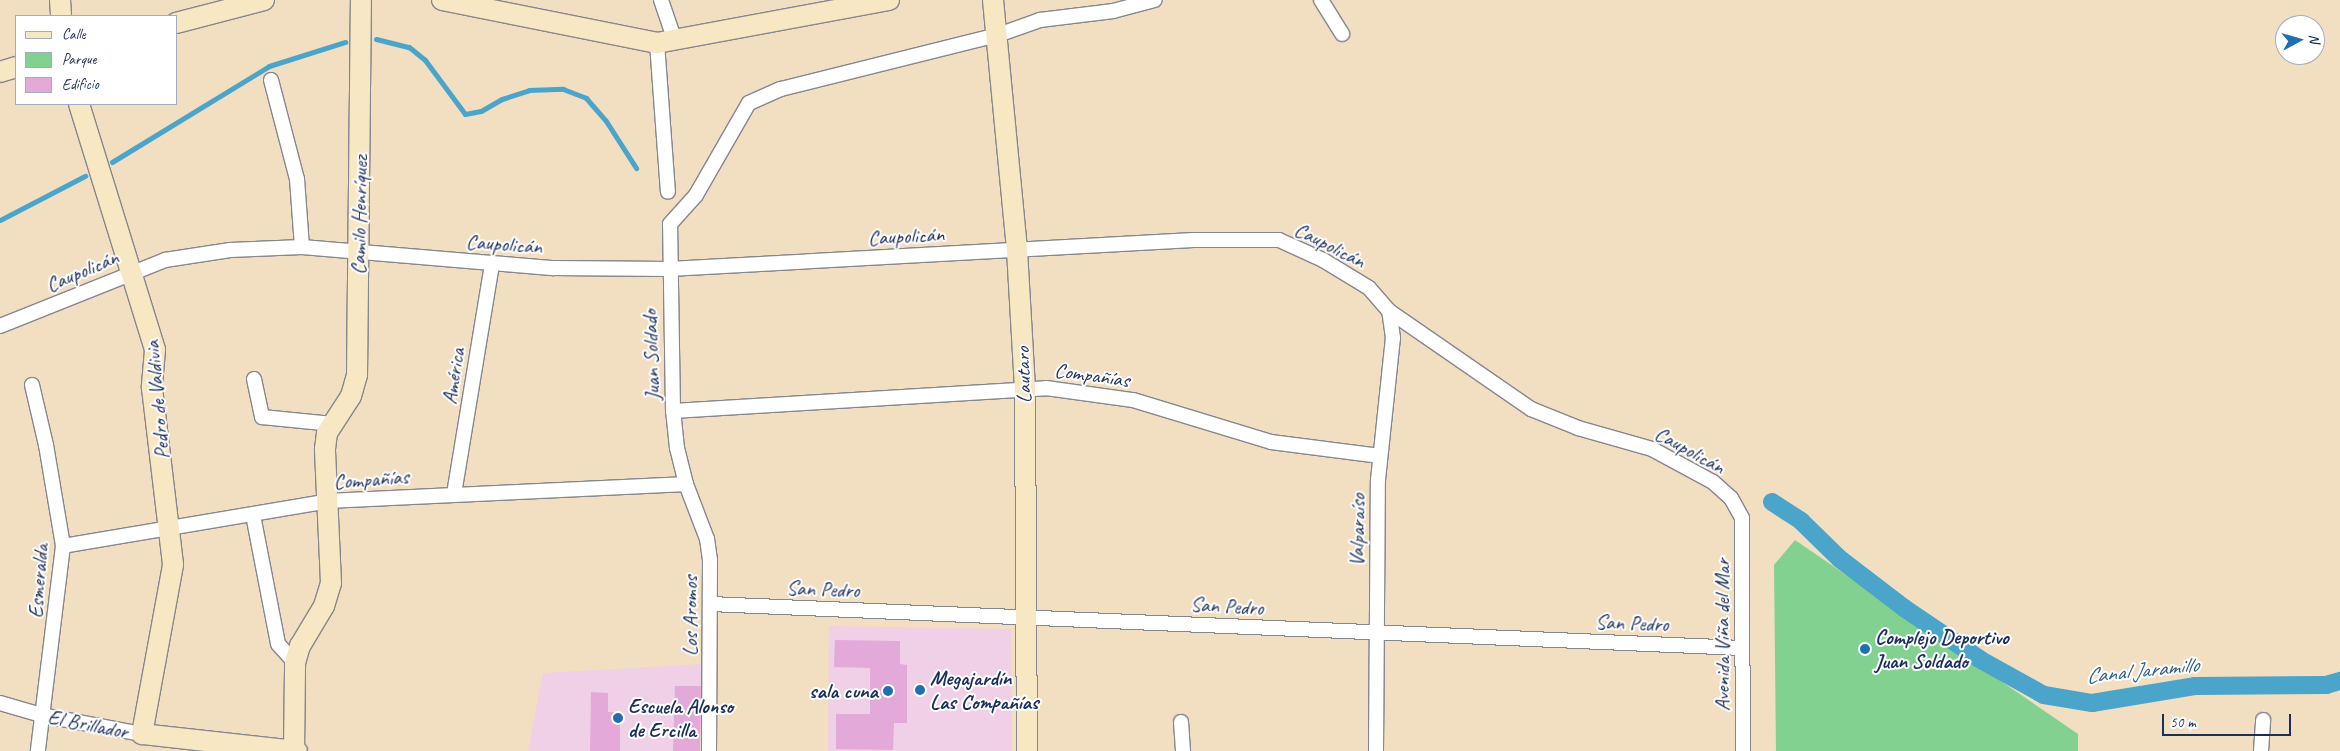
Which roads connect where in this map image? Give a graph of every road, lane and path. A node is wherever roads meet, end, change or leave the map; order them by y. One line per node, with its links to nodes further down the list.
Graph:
1 (60, 0): 11 (street)
2 (264, 0): 10 (street)
3 (361, 0): 23 (street, Camilo Henríquez)
4 (442, 0): 15 (street)
5 (661, 0): 15 (street)
6 (888, 0): 15 (street)
7 (993, 0): 14 (street, Lautaro)
8 (1156, 0): 14 (street)
9 (1321, 0): 13 (street)
10 (233, 6): 12 (street)
11 (61, 15)
12 (178, 22)
13 (1342, 34)
14 (998, 36): 22 (street, Lautaro); 25 (street, Juan Soldado)
15 (666, 42): 20 (street)
16 (15, 67): 17 (street)
17 (0, 72)
18 (271, 80): 21 (street)
19 (79, 105): 26 (street, Pedro de Valdivia)
20 (668, 192)
21 (302, 247): 23 (street, Caupolicán); 26 (street, Caupolicán)
22 (1017, 250): 25 (street, Caupolicán); 27 (street, Caupolicán); 31 (street, Lautaro)
23 (359, 251): 24 (street, Caupolicán); 33 (street, Camilo Henríquez)
24 (492, 264): 25 (street, Caupolicán); 36 (street, América)
25 (669, 269): 32 (street, Juan Soldado)
26 (132, 271): 28 (street, Caupolicán); 40 (street, Pedro de Valdivia)
27 (1389, 311): 34 (street, Valparaíso); 39 (street, Caupolicán)
28 (0, 326)
29 (254, 379): 33 (street)
30 (32, 385): 41 (street, Esmeralda)
31 (1024, 388): 32 (street, Compañías); 34 (street, Compañías); 43 (street, Lautaro)
32 (673, 411): 35 (street, Juan Soldado)
33 (333, 424): 37 (street, Camilo Henríquez)
34 (1380, 456): 44 (street, Valparaíso)
35 (686, 484): 36 (street, Compañías); 42 (street, Los Aromos)
36 (454, 494): 37 (street, Compañías)
37 (329, 501): 38 (street, Compañías); 46 (street, Camilo Henríquez)
38 (254, 515): 40 (street, Compañías); 46 (street)
39 (1742, 518): 45 (street, Avenida Viña del Mar)
40 (171, 527): 41 (street, Compañías); 51 (street, Pedro de Valdivia)
41 (63, 546): 48 (street, Esmeralda)
42 (710, 604): 43 (street, San Pedro); 54 (street, Los Aromos)
43 (1025, 618): 44 (street, San Pedro); 55 (street, Lautaro)
44 (1376, 633): 45 (street, San Pedro); 57 (street, Valparaíso)
45 (1742, 648): 58 (street, Avenida Viña del Mar)
46 (295, 663): 53 (street, Camilo Henríquez)
47 (0, 703): 48 (street, El Brillador)
48 (42, 715): 51 (street, El Brillador); 52 (street, Esmeralda)
49 (2263, 720): 59 (street)
50 (1181, 722): 56 (street)
51 (142, 734): 53 (street, El Brillador)
52 (38, 751)
53 (295, 751)
54 (710, 751)
55 (1027, 751)
56 (1183, 751)
57 (1376, 751)
58 (1743, 751)
59 (2261, 751)

